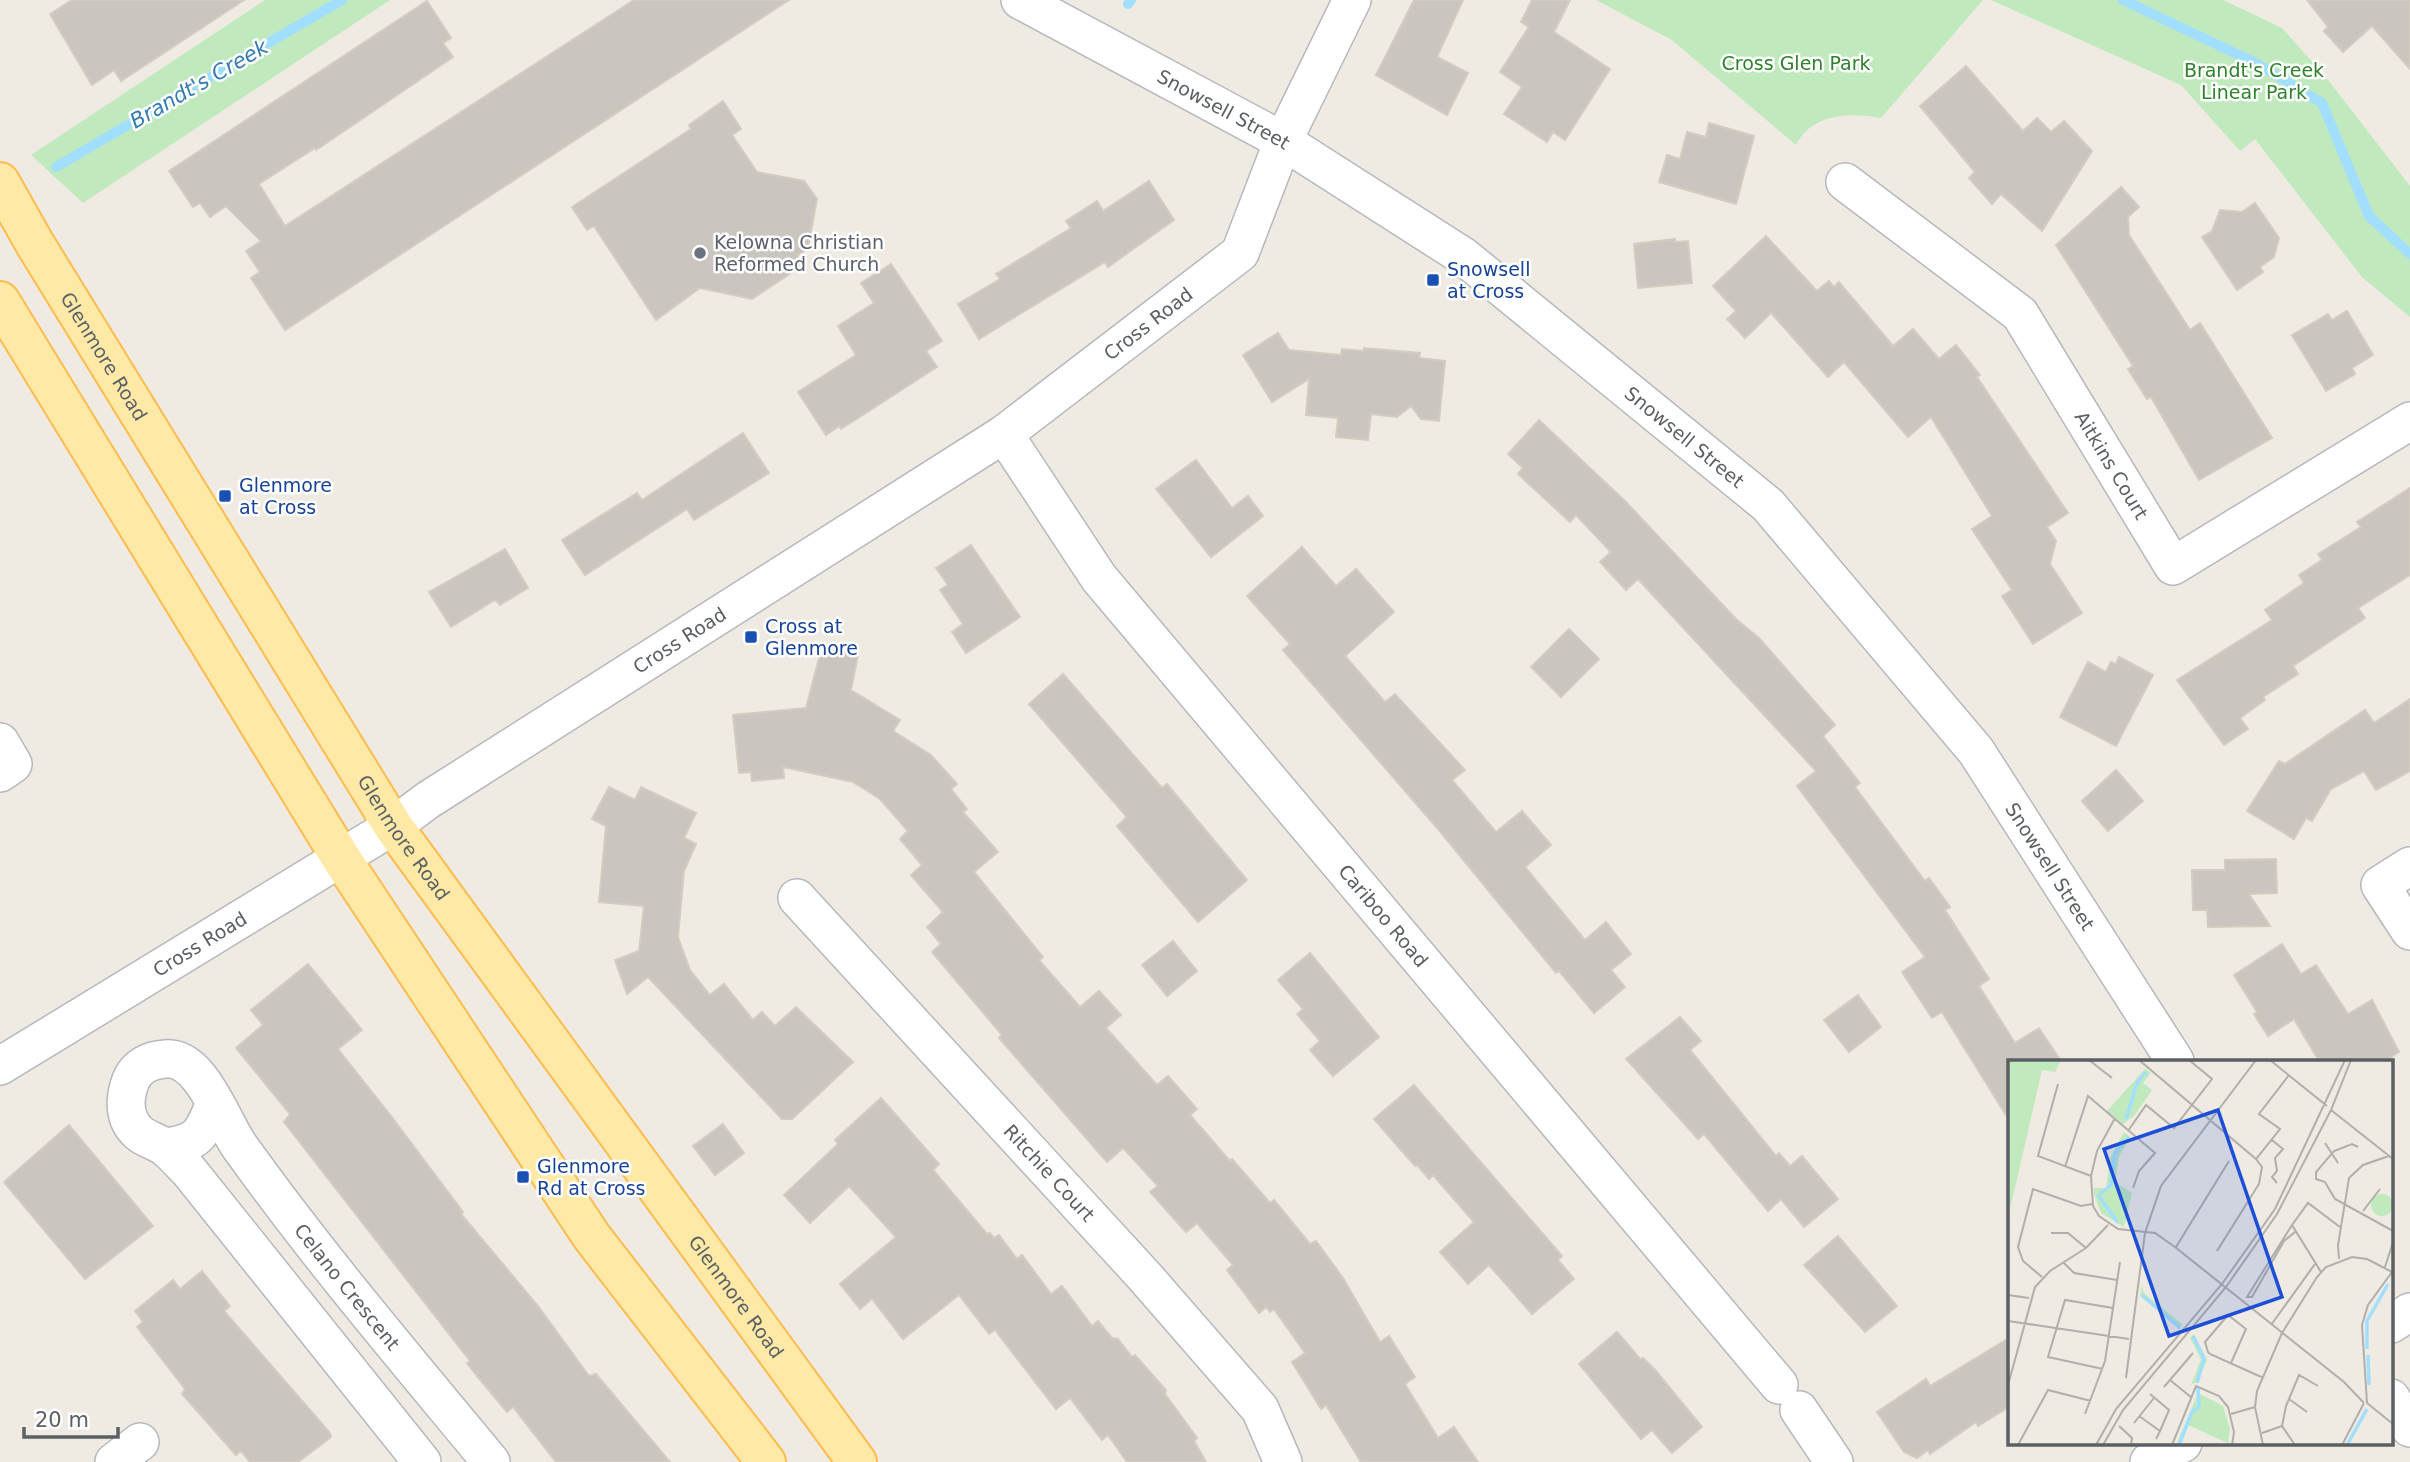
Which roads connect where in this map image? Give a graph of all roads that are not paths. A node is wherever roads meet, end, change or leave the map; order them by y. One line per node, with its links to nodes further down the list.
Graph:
1 (1020, 0): 3 (street, Snowsell Street)
2 (1352, 0): 3 (street, Cross Road)
3 (1283, 141): 8 (street, Cross Road); 16 (street, Snowsell Street)
4 (0, 181): 11 (main road, Glenmore Road)
5 (1845, 181): 7 (street, Aitkins Court)
6 (0, 301): 12 (main road)
7 (2410, 421)
8 (1004, 433): 11 (street, Cross Road); 30 (street, Cariboo Road)
9 (0, 742): 10 (street)
10 (0, 773)
11 (393, 826): 12 (street, Cross Road); 28 (main road, Glenmore Road)
12 (341, 858): 17 (street, Cross Road); 27 (main road)
13 (2410, 866): 15 (street)
14 (797, 898): 29 (street, Ritchie Court)
15 (2410, 931)
16 (2174, 1060)
17 (0, 1066)
18 (215, 1105): 19 (street); 19 (street, Celano Crescent); 26 (street, Celano Crescent)
19 (165, 1147): 25 (street, Celano Crescent)
20 (2410, 1312): 21 (street)
21 (2392, 1323)
22 (2392, 1400): 23 (street)
23 (2410, 1428)
24 (2181, 1444): 31 (street)
25 (422, 1462)
26 (491, 1462)
27 (766, 1462)
28 (857, 1462)
29 (1283, 1462)
30 (1834, 1462)
31 (2149, 1462)

